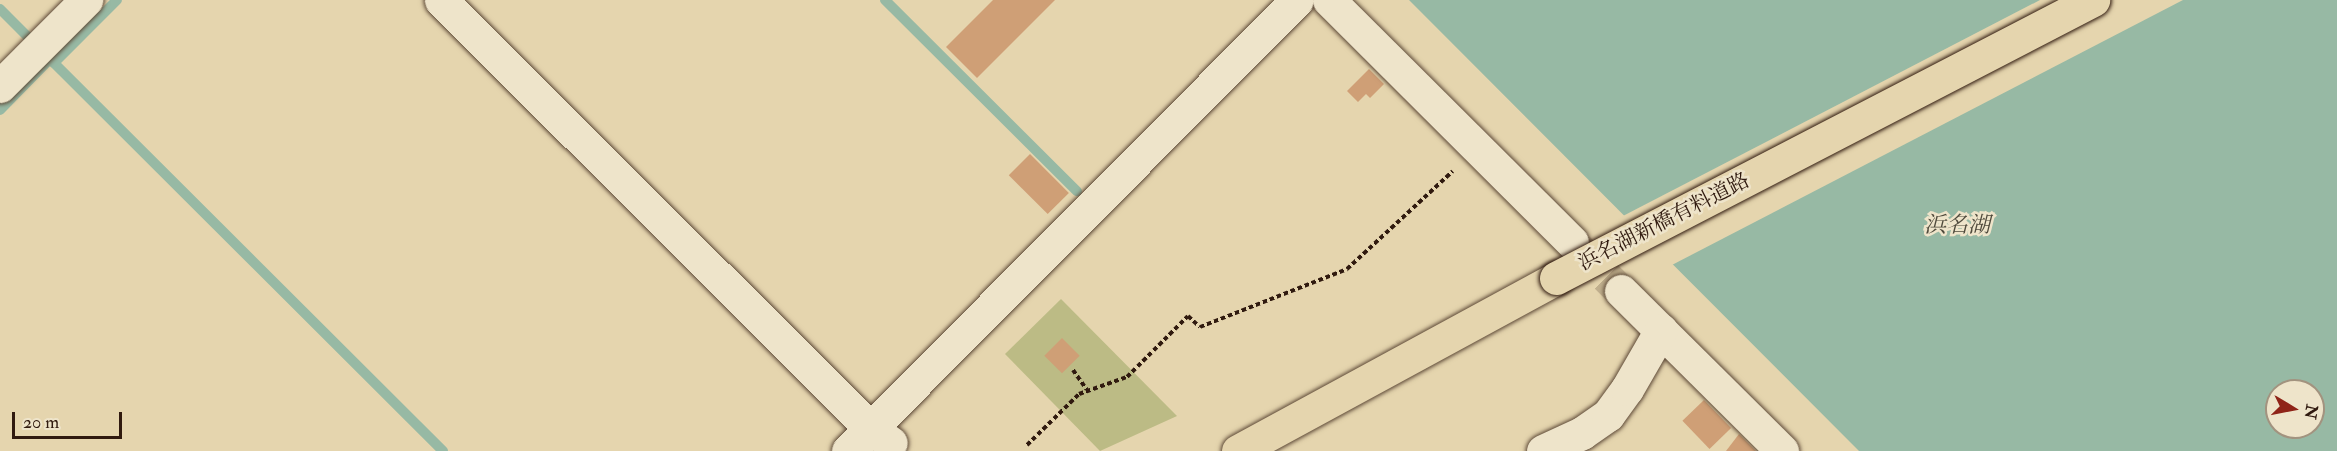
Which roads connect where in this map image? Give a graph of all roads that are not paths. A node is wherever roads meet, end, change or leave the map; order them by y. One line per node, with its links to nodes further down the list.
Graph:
1 (86, 0): 6 (street)
2 (441, 0): 10 (street)
3 (1297, 0): 10 (street)
4 (1329, 0): 7 (street)
5 (2093, 0): 11 (main road, 浜名湖新橋有料道路, bridge)
6 (0, 86)
7 (1572, 242)
8 (1621, 291): 9 (street)
9 (1661, 330): 12 (street); 13 (street)
10 (870, 441)
11 (1238, 451)
12 (1543, 451)
13 (1782, 451)

